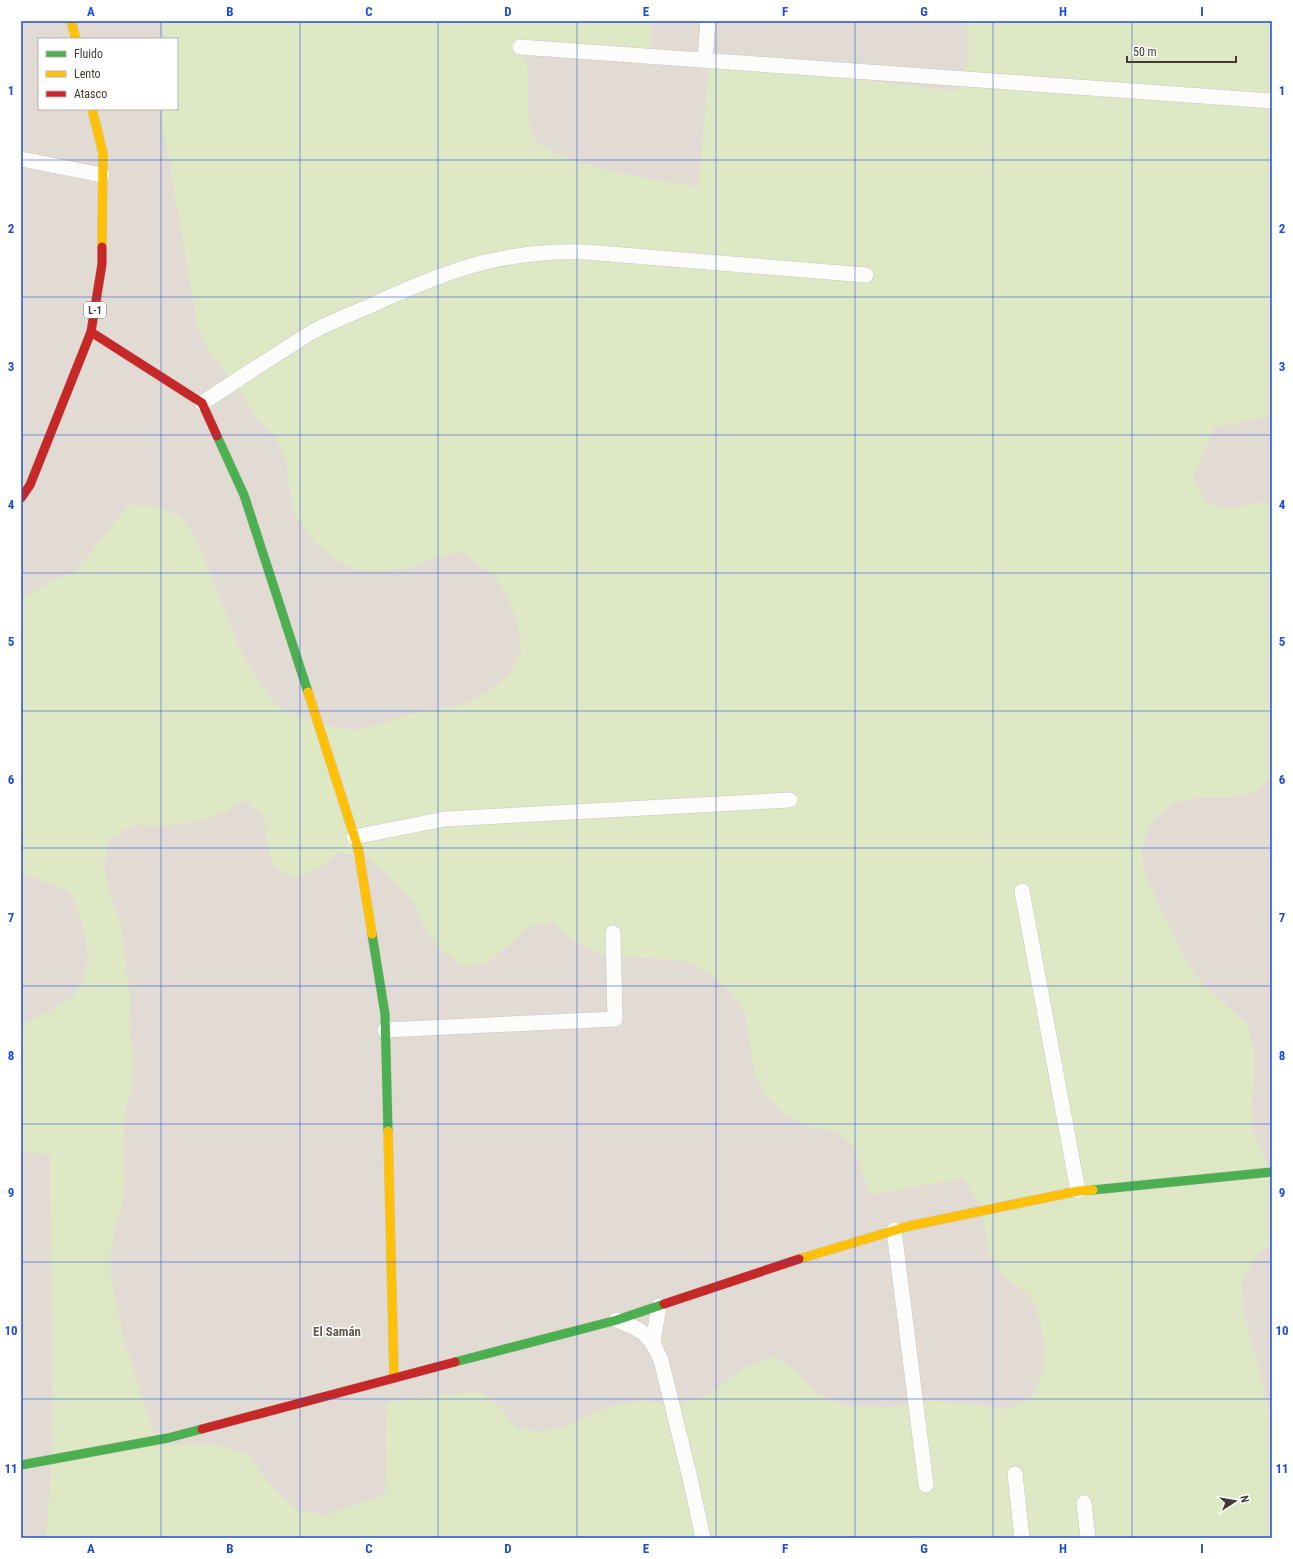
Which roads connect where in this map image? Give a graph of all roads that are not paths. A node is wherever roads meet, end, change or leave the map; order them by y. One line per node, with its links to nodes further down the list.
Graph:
1 (71, 21): 4 (street)
2 (81, 21): 5 (street)
3 (708, 21): 7 (street)
4 (76, 38)
5 (80, 38)
6 (520, 47): 7 (street)
7 (705, 59): 8 (street)
8 (1272, 101)
9 (92, 110): 11 (street, L-1)
10 (21, 158): 11 (street)
11 (102, 174): 13 (street, L-1)
12 (866, 275): 14 (street)
13 (91, 332): 14 (street); 15 (street, L-1)
14 (202, 402): 17 (street)
15 (21, 498)
16 (790, 800): 17 (street)
17 (354, 837): 20 (street)
18 (1022, 891): 22 (street)
19 (613, 933): 20 (street)
20 (385, 1030): 27 (street)
21 (1272, 1172): 22 (street)
22 (1078, 1191): 23 (street)
23 (894, 1230): 24 (street); 30 (street)
24 (659, 1306): 25 (street); 26 (street)
25 (617, 1320): 26 (street); 27 (street)
26 (653, 1342): 32 (street)
27 (394, 1378): 28 (street)
28 (21, 1465)
29 (1015, 1474): 33 (street)
30 (926, 1485)
31 (1084, 1503): 34 (street)
32 (703, 1538)
33 (1022, 1538)
34 (1088, 1538)

